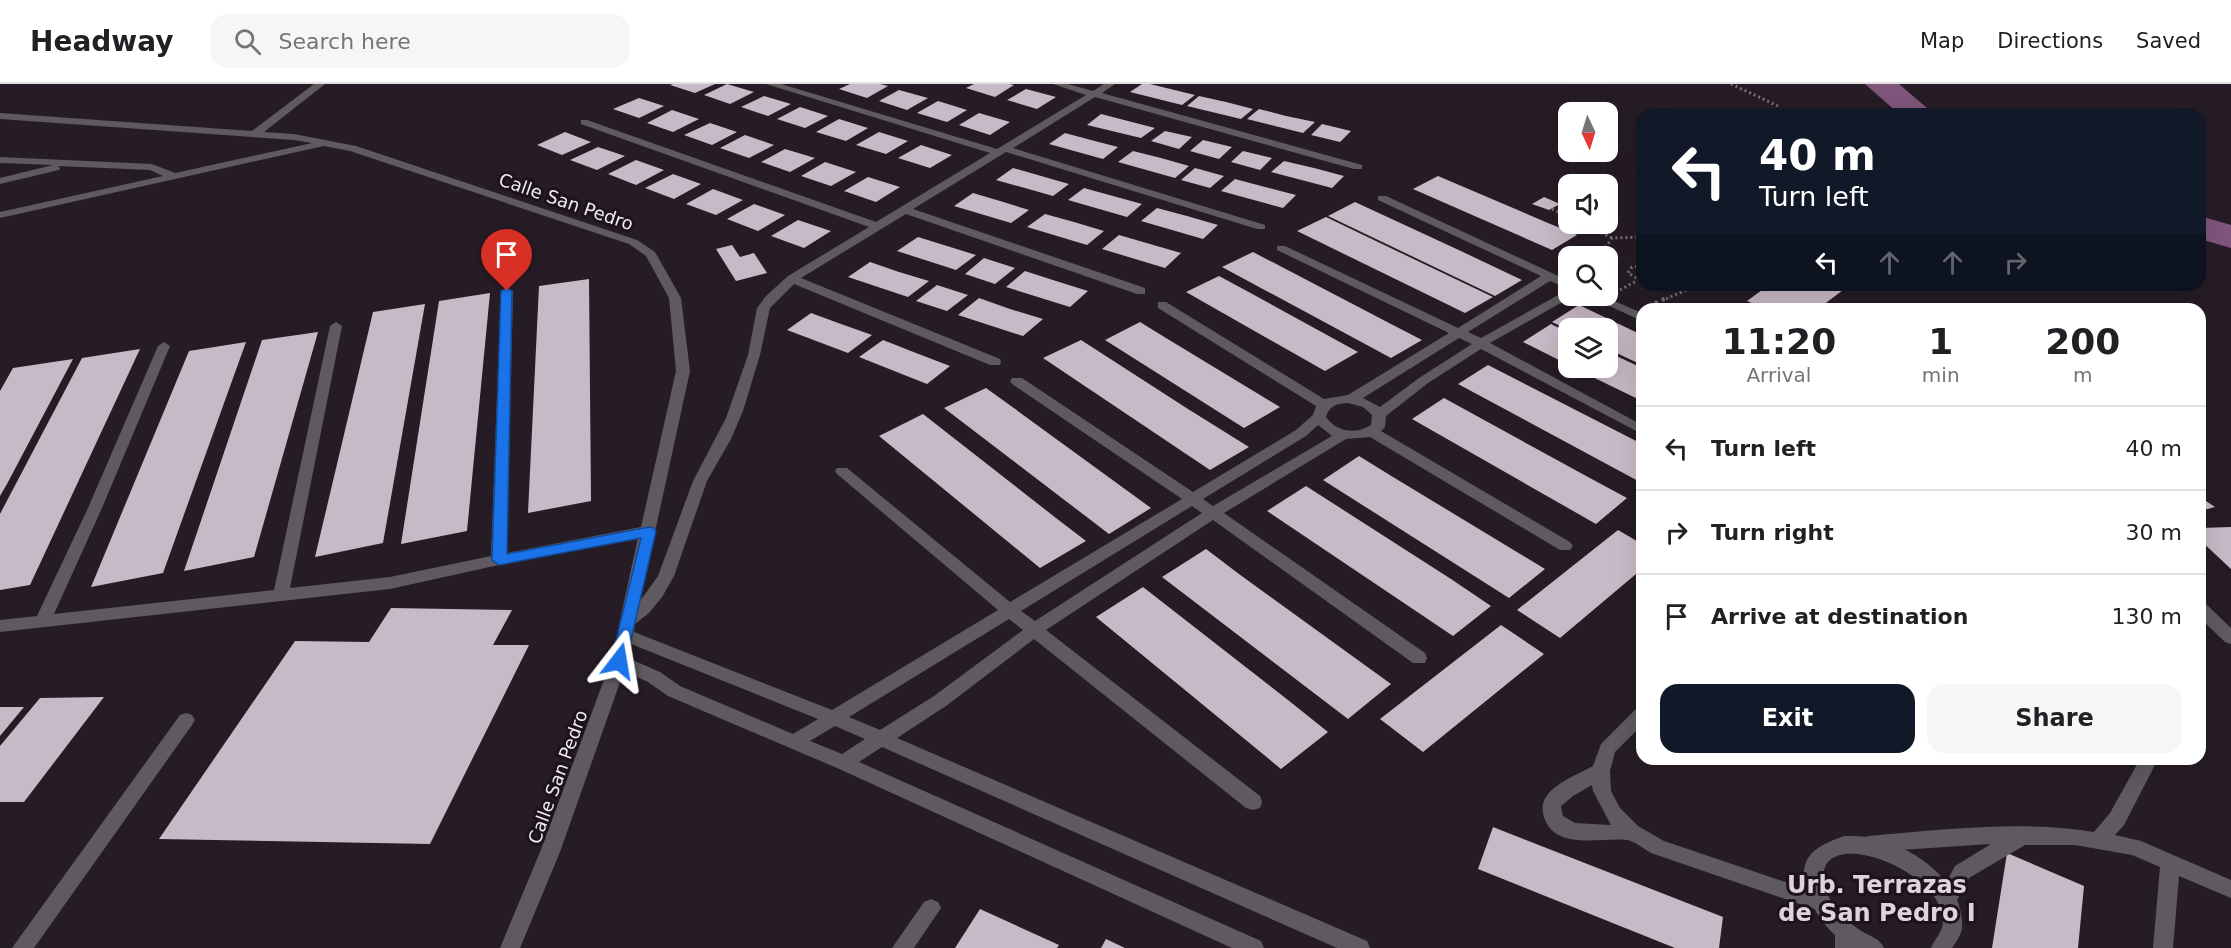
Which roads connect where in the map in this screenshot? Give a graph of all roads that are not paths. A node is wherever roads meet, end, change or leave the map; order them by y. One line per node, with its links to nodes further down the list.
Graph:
1 (320, 84): 8 (street)
2 (771, 84): 10 (street)
3 (1058, 84): 5 (street)
4 (1110, 84): 5 (street)
5 (1095, 95): 10 (street); 13 (street)
6 (0, 116): 8 (street, Calle San Pedro)
7 (584, 122): 19 (street)
8 (256, 133): 9 (street, Calle San Pedro)
9 (328, 143): 14 (street); 46 (street, Calle San Pedro)
10 (1003, 151): 17 (street); 20 (street)
11 (0, 160): 12 (street)
12 (76, 163): 14 (street); 15 (street)
13 (1359, 167)
14 (172, 176): 18 (street)
15 (0, 181)
16 (1382, 198): 22 (street)
17 (906, 210): 19 (street); 26 (street)
18 (0, 216)
19 (879, 226): 23 (street)
20 (1261, 227)
21 (1281, 248): 32 (street)
22 (1550, 276): 24 (street); 32 (street)
23 (792, 279): 35 (street); 54 (street)
24 (1558, 280)
25 (507, 291): 48 (street)
26 (1141, 291)
27 (1558, 299): 33 (street)
28 (1162, 305): 38 (street)
29 (1618, 306): 30 (street)
30 (1636, 313)
31 (336, 326): 49 (street)
32 (1458, 332): 33 (street); 37 (street)
33 (1482, 344): 39 (street); 40 (street)
34 (164, 346): 52 (street)
35 (995, 362)
36 (1017, 381): 44 (street)
37 (1351, 399): 38 (street); 39 (street)
38 (1321, 411): 42 (street); 44 (street)
39 (1379, 415): 41 (street)
40 (1636, 427)
41 (1372, 432): 42 (street); 47 (street)
42 (1343, 435): 45 (street)
43 (842, 471): 50 (street)
44 (1190, 498): 45 (street); 50 (street)
45 (1213, 513): 55 (street); 57 (street)
46 (649, 531): 48 (street); 54 (street, Calle San Pedro)
47 (1565, 546)
48 (499, 560): 49 (street)
49 (281, 595): 52 (street)
50 (1010, 611): 55 (street); 59 (street)
51 (2206, 614): 56 (street)
52 (43, 621): 53 (street)
53 (0, 626)
54 (627, 628): 58 (street, Calle San Pedro); 59 (street)
55 (1034, 630): 62 (street); 67 (street)
56 (2231, 638)
57 (1419, 658)
58 (619, 661): 63 (street); 79 (street, Calle San Pedro)
59 (832, 717): 62 (street); 63 (street)
60 (186, 720): 78 (street)
61 (1636, 720): 66 (street)
62 (881, 739): 64 (street); 82 (street)
63 (794, 741): 64 (street)
64 (843, 762): 81 (street)
65 (2146, 765): 70 (street)
66 (1601, 771): 68 (street); 68 (street)
67 (1253, 802)
68 (1631, 832): 75 (street)
69 (2021, 837): 70 (street); 71 (street); 74 (street)
70 (2098, 841): 72 (street)
71 (1864, 844): 74 (street); 75 (street)
72 (2170, 862): 73 (street); 85 (street)
73 (2231, 889)
74 (1947, 900): 84 (street)
75 (1820, 902): 77 (street)
76 (931, 908): 80 (street)
77 (1846, 940): 83 (street)
78 (22, 948)
79 (510, 948)
80 (902, 948)
81 (1254, 948)
82 (1360, 948)
83 (1874, 948)
84 (1941, 948)
85 (2163, 948)

